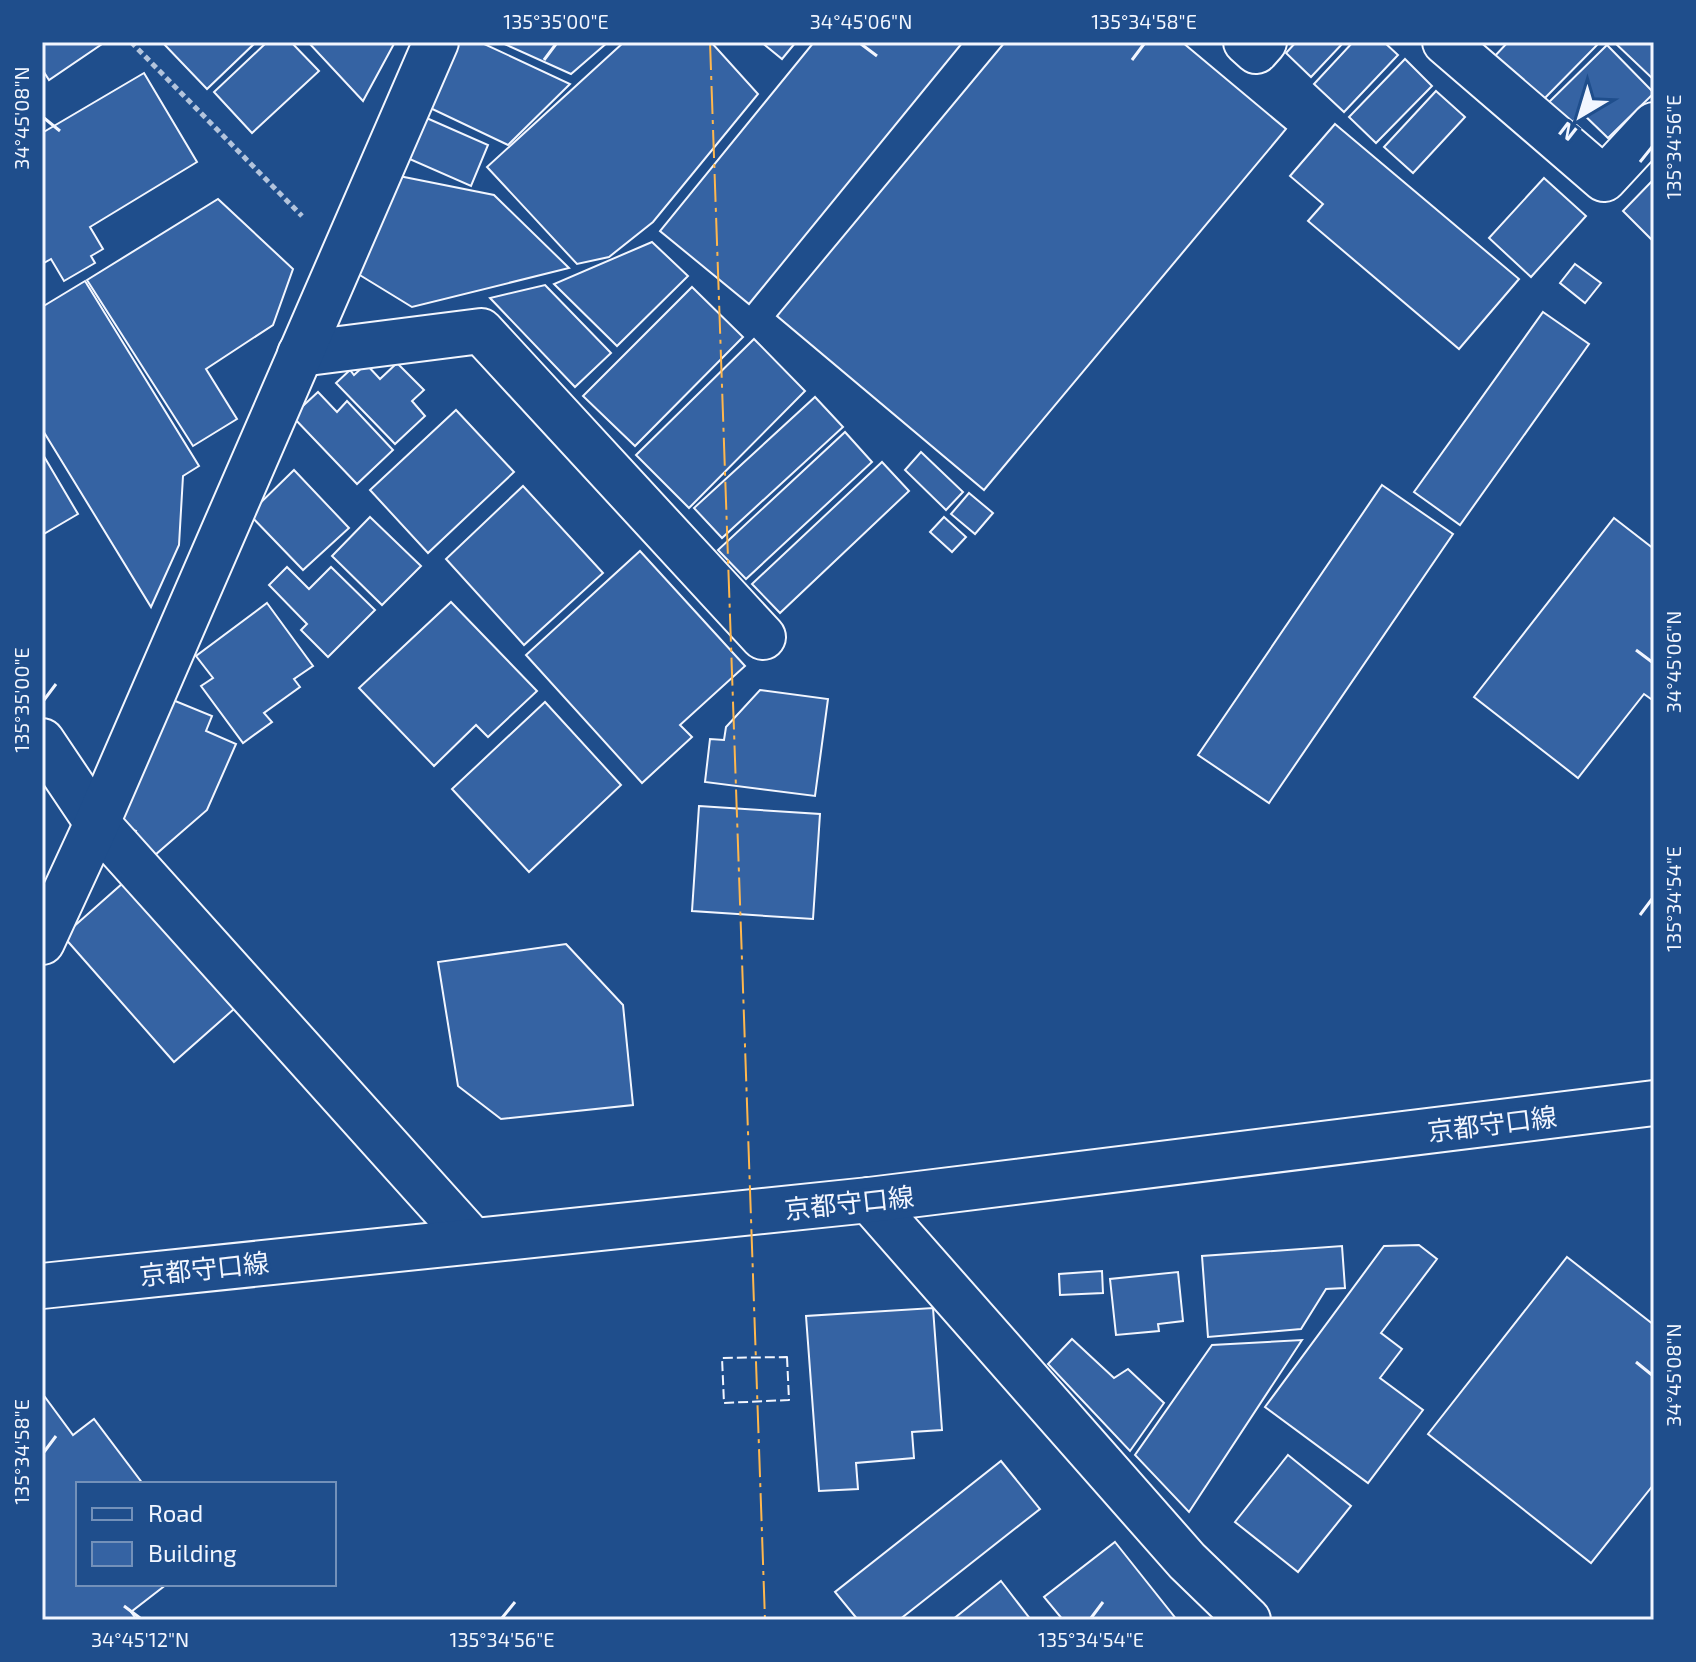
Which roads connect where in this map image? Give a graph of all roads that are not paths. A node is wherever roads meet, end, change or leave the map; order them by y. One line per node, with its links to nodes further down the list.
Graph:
1 (436, 42): 6 (street)
2 (1246, 42): 3 (street)
3 (1264, 42)
4 (1445, 42): 5 (street)
5 (1654, 125)
6 (300, 354): 7 (street); 9 (street)
7 (763, 637)
8 (42, 741): 9 (street)
9 (97, 823): 10 (street); 13 (street)
10 (42, 942)
11 (1654, 1103): 12 (street, 京都守口線)
12 (869, 1200): 13 (street, 京都守口線); 15 (street)
13 (472, 1240): 14 (street, 京都守口線)
14 (42, 1286)
15 (1248, 1620)

